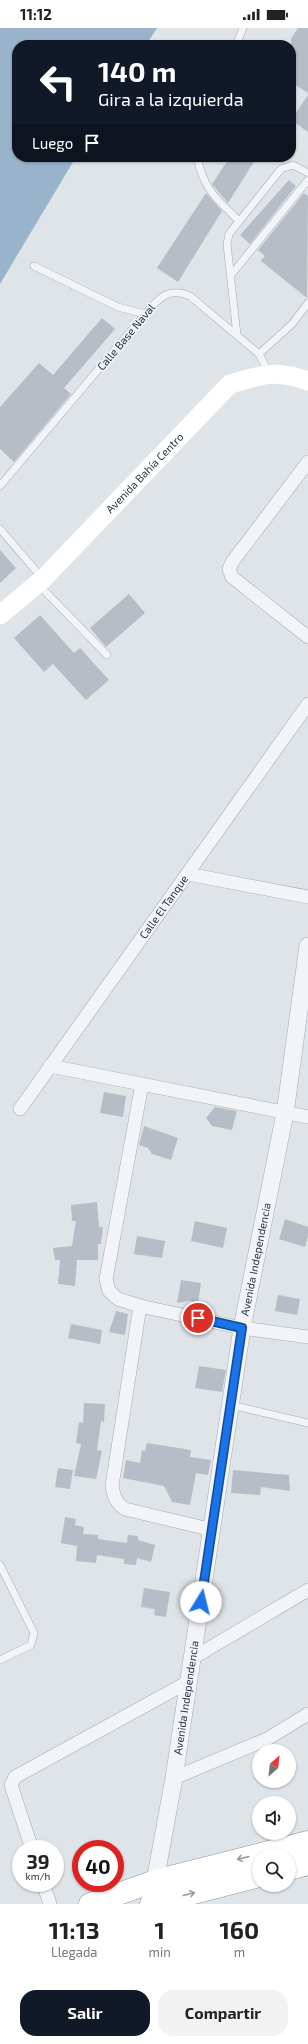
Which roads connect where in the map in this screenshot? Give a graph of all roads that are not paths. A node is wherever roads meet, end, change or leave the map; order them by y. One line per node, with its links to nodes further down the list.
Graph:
1 (243, 28): 2 (lane)
2 (238, 40)
3 (199, 162): 6 (lane)
4 (308, 173): 6 (lane)
5 (308, 180): 8 (lane)
6 (239, 221): 8 (lane)
7 (34, 266): 10 (lane)
8 (231, 275): 11 (lane)
9 (308, 303): 12 (lane)
10 (145, 314): 11 (lane, Calle Base Naval); 16 (lane, Calle Base Naval)
11 (237, 335): 12 (lane, Calle Base Naval)
12 (259, 354): 13 (lane, Calle Base Naval)
13 (269, 373): 14 (main road, Avenida Bahía Centro); 18 (main road, Avenida Bahía Centro)
14 (308, 381)
15 (308, 462): 20 (street)
16 (0, 486)
17 (0, 529): 18 (lane)
18 (40, 581): 19 (main road, Avenida Bahía Centro); 21 (lane)
19 (0, 615)
20 (308, 637)
21 (107, 655)
22 (308, 704): 23 (street, Calle El Tanque)
23 (188, 874): 24 (street); 26 (street, Calle El Tanque)
24 (308, 897)
25 (308, 946): 29 (street, Avenida Independencia)
26 (50, 1066): 27 (street); 28 (street, Calle El Tanque)
27 (142, 1084): 29 (street); 31 (street)
28 (20, 1109)
29 (285, 1113): 30 (street); 32 (street, Avenida Independencia)
30 (308, 1117)
31 (140, 1306): 32 (street); 36 (street)
32 (242, 1328): 33 (street); 34 (street, Avenida Independencia)
33 (308, 1337)
34 (231, 1405): 35 (lane); 36 (street, Avenida Independencia)
35 (308, 1424)
36 (213, 1530): 39 (street, Avenida Independencia)
37 (0, 1565): 40 (lane)
38 (308, 1590): 39 (street)
39 (191, 1659): 41 (street, Avenida Independencia)
40 (0, 1660)
41 (188, 1682): 43 (street, Avenida Independencia); 44 (street)
42 (308, 1714): 43 (street)
43 (174, 1778): 49 (street, Avenida Independencia)
44 (29, 1840)
45 (308, 1842): 49 (highway, one-way to 49)
46 (308, 1864): 47 (highway)
47 (296, 1867)
48 (252, 1878): 53 (highway, one-way to 48)
49 (155, 1881): 52 (highway); 53 (street)
50 (46, 1892): 51 (street)
51 (50, 1904)
52 (90, 1904)
53 (151, 1904)

